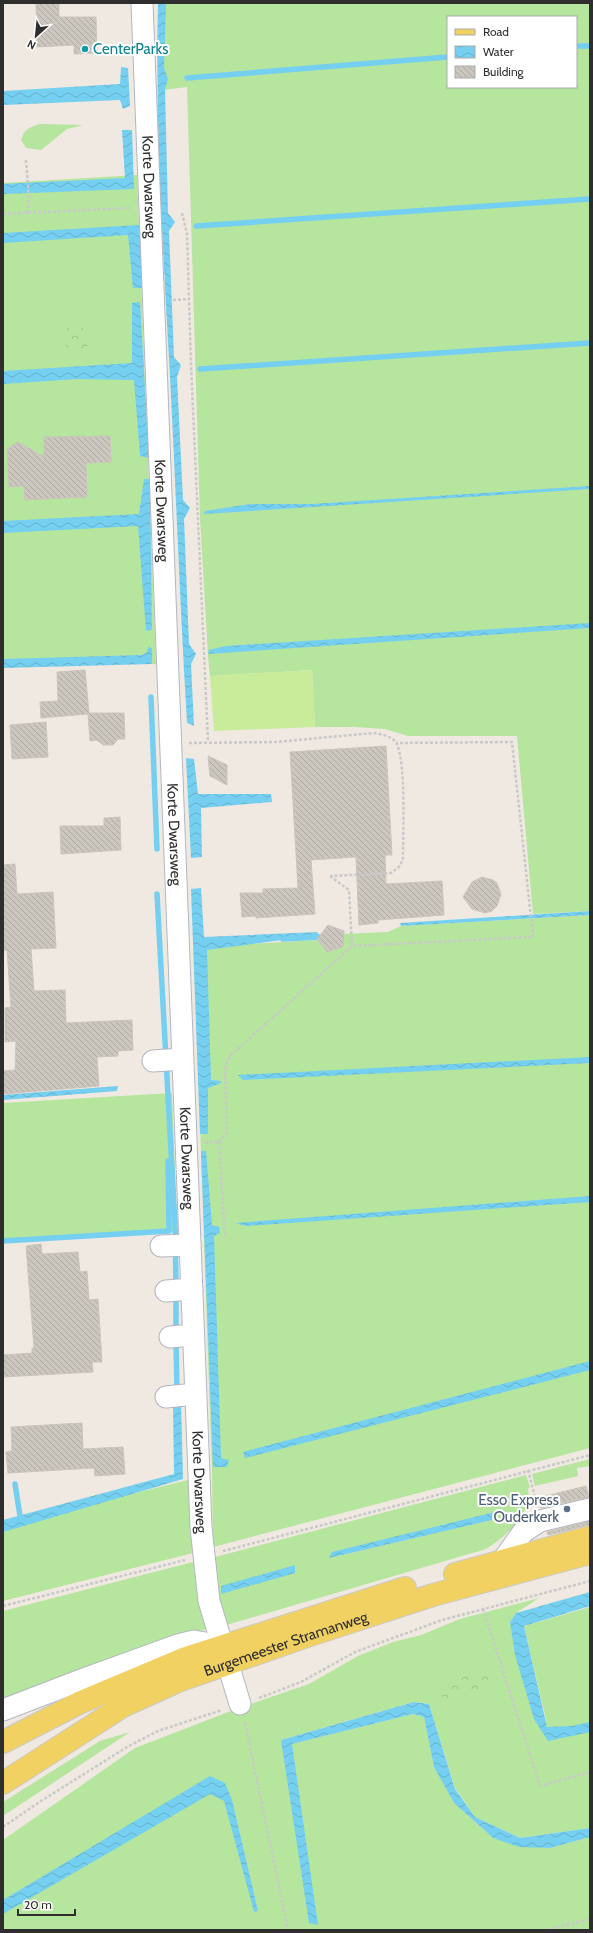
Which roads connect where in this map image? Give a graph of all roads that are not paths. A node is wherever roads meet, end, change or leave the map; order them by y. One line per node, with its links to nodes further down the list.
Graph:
1 (142, 3): 6 (street, Korte Dwarsweg)
2 (590, 1509): 5 (street)
3 (590, 1537): 5 (main road, Burgemeester Stramanweg)
4 (590, 1553): 6 (main road, Burgemeester Stramanweg)
5 (503, 1560): 6 (main road, Burgemeester Stramanweg)
6 (225, 1654): 7 (street, Korte Dwarsweg); 8 (street, Burgemeester Stramanweg); 9 (main road, Burgemeester Stramanweg); 10 (main road, Burgemeester Stramanweg)
7 (240, 1704)
8 (3, 1710)
9 (3, 1742)
10 (3, 1783)

